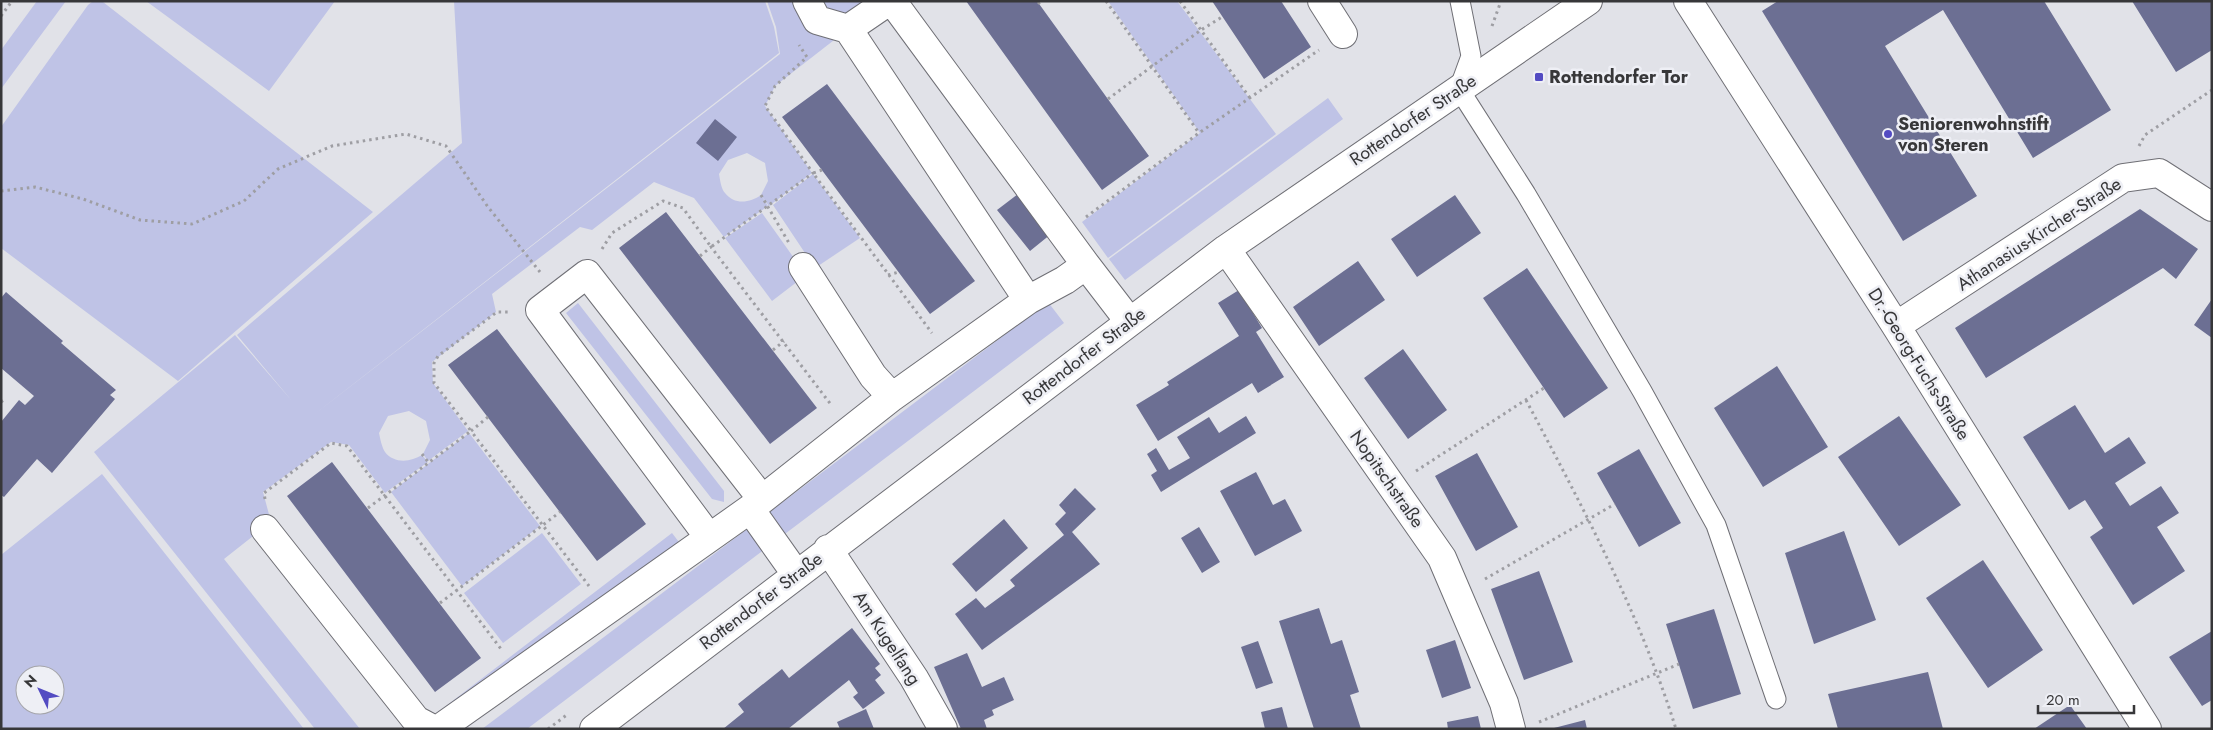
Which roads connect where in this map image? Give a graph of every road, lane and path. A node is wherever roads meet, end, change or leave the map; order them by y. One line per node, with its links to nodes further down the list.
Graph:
1 (12, 1): 10 (path)
2 (807, 1): 12 (street)
3 (891, 1): 12 (street); 29 (street)
4 (1106, 1): 16 (path)
5 (1180, 1): 13 (path)
6 (1322, 1): 14 (street)
7 (1460, 1): 17 (lane)
8 (1588, 1): 17 (street, Rottendorfer Straße)
9 (1688, 1): 41 (street, Dr.-Georg-Fuchs-Straße)
10 (1, 16)
11 (1222, 17): 13 (path)
12 (848, 29): 38 (street)
13 (1201, 30): 16 (path); 19 (path)
14 (1344, 34): 19 (path)
15 (796, 42): 23 (path)
16 (1151, 67): 20 (path); 21 (path)
17 (1459, 89): 31 (street, Rottendorfer Straße); 72 (lane)
18 (2212, 90): 24 (path)
19 (1250, 98): 21 (path)
20 (1108, 99)
21 (1199, 133): 29 (path)
22 (822, 170): 23 (path)
23 (812, 173): 27 (path); 37 (path)
24 (2123, 178): 28 (street, Athanasius-Kircher-Straße); 41 (street, Athanasius-Kircher-Straße)
25 (1, 191): 39 (path)
26 (761, 195): 27 (path)
27 (768, 206): 30 (path); 34 (path)
28 (2212, 207)
29 (1063, 235): 33 (street)
30 (711, 247): 32 (path); 36 (path); 43 (path)
31 (1226, 249): 40 (street, Rottendorfer Straße); 67 (street, Nopitschstraße)
32 (700, 256)
33 (1086, 265): 38 (street); 40 (street)
34 (803, 267): 46 (street)
35 (899, 272): 37 (path)
36 (587, 274): 39 (street); 55 (street)
37 (888, 275): 42 (path)
38 (1028, 300): 46 (street)
39 (549, 302): 50 (path); 62 (street)
40 (1129, 321): 63 (street, Rottendorfer Straße)
41 (1896, 326): 79 (street, Dr.-Georg-Fuchs-Straße)
42 (939, 327)
43 (784, 341): 44 (path); 48 (path)
44 (773, 350)
45 (1544, 388): 47 (path)
46 (892, 397): 55 (street)
47 (1526, 400): 53 (path); 59 (path)
48 (825, 411)
49 (488, 417): 50 (path)
50 (471, 431): 52 (path); 60 (path)
51 (422, 454): 52 (path)
52 (428, 462): 54 (path)
53 (1422, 467)
54 (385, 496): 57 (path); 61 (path); 66 (path)
55 (756, 504): 62 (street); 64 (street)
56 (1615, 504): 59 (path)
57 (368, 508)
58 (560, 512): 60 (path)
59 (1589, 520): 67 (path); 71 (path)
60 (543, 526): 65 (path); 66 (path)
61 (265, 529): 74 (street)
62 (708, 536): 75 (street)
63 (828, 549): 64 (street, Rottendorfer Straße); 77 (street, Am Kugelfang)
64 (796, 574): 76 (street, Rottendorfer Straße)
65 (589, 586)
66 (457, 590): 68 (path); 69 (path)
67 (1458, 594): 73 (street, Nopitschstraße)
68 (440, 604)
69 (503, 652)
70 (1679, 664): 71 (path)
71 (1658, 672): 73 (path); 78 (path)
72 (1776, 699)
73 (1521, 727)
74 (433, 729)
75 (439, 729)
76 (594, 729)
77 (943, 729)
78 (1676, 729)
79 (2147, 729)

